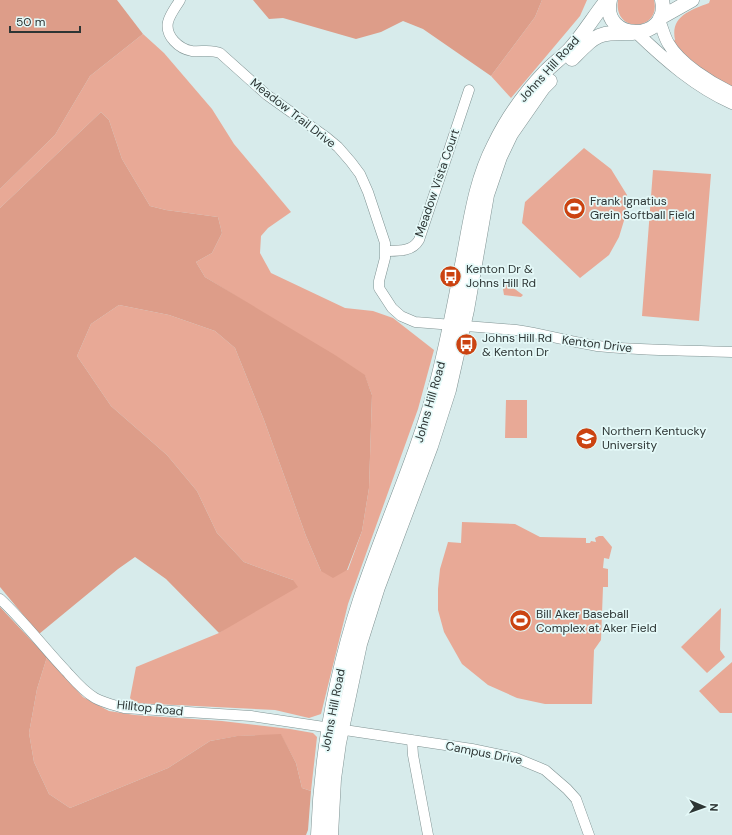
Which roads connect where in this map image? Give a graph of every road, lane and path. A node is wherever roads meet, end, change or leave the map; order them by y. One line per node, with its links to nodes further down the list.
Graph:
1 (180, 0): 10 (street, Meadow Trail Drive)
2 (608, 0): 6 (main road); 11 (main road, Johns Hill Road)
3 (662, 0): 5 (main road)
4 (692, 0): 5 (main road)
5 (659, 19): 6 (main road); 8 (street)
6 (635, 33): 9 (street); 11 (main road, Johns Hill Road)
7 (469, 90): 10 (street, Meadow Vista Court)
8 (732, 93)
9 (732, 103)
10 (385, 251): 11 (street, Meadow Trail Drive)
11 (457, 325): 12 (street, Kenton Drive); 14 (main road, Johns Hill Road)
12 (732, 352)
13 (0, 599): 14 (street, Hilltop Road)
14 (335, 728): 15 (street, Campus Drive); 16 (main road, Johns Hill Road); 17 (main road, Johns Hill Road)
15 (412, 740): 18 (street); 19 (street, Campus Drive)
16 (318, 835)
17 (331, 835)
18 (428, 835)
19 (589, 835)

